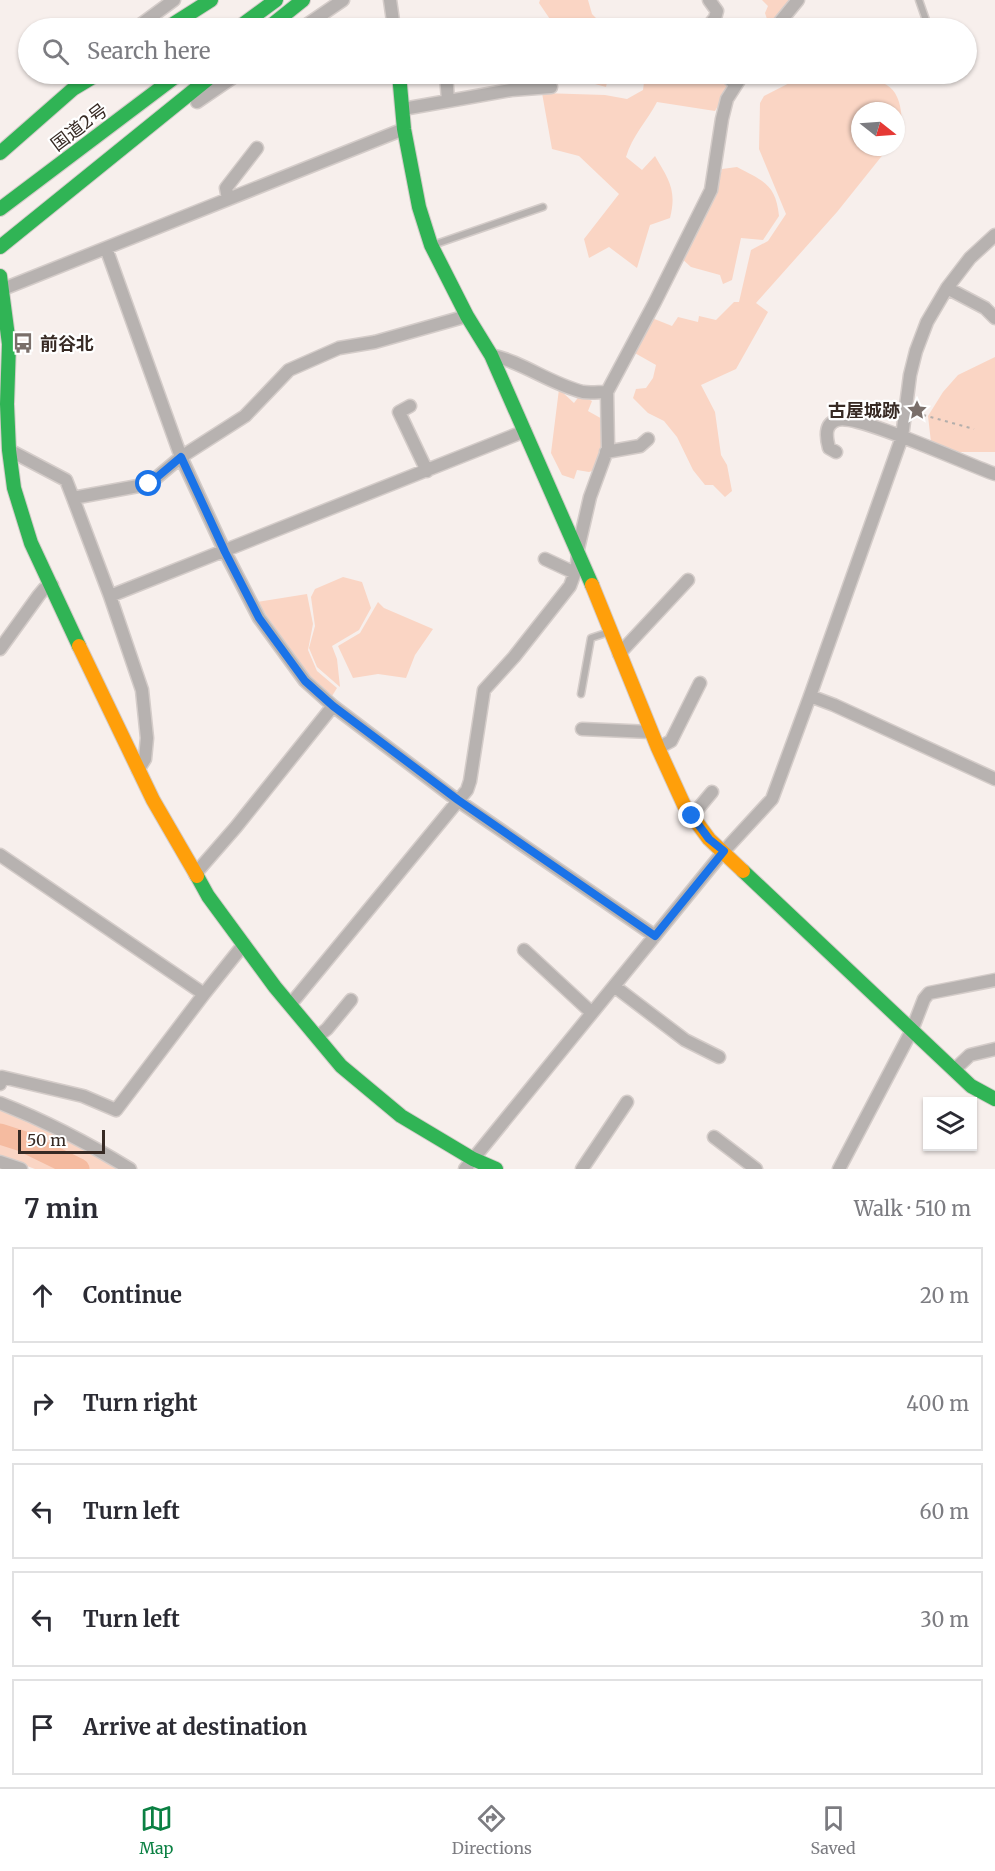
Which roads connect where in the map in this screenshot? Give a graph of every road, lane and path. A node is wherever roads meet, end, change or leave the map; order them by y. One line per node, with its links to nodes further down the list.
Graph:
1 (174, 0): 10 (street)
2 (211, 0): 11 (main road)
3 (276, 0): 12 (main road)
4 (303, 0): 13 (main road)
5 (343, 0): 14 (street)
6 (390, 0): 15 (street)
7 (709, 0): 16 (street)
8 (798, 0): 17 (street)
9 (919, 0): 18 (lane)
10 (150, 18)
11 (183, 18)
12 (252, 18)
13 (280, 18)
14 (317, 18)
15 (393, 18)
16 (715, 18)
17 (784, 18)
18 (925, 18)
19 (76, 84): 28 (street)
20 (81, 84): 28 (main road)
21 (166, 84): 37 (main road, 国道2号)
22 (202, 84): 32 (main road)
23 (223, 84): 32 (street)
24 (400, 84): 30 (main road)
25 (447, 84): 29 (street)
26 (736, 84): 47 (street)
27 (551, 87): 29 (street)
28 (73, 89): 34 (main road)
29 (448, 101): 30 (street)
30 (404, 109): 31 (main road)
31 (404, 129): 35 (street); 39 (main road)
32 (123, 147): 40 (main road)
33 (257, 148): 35 (street)
34 (0, 153)
35 (228, 199): 41 (street)
36 (543, 207): 39 (lane)
37 (0, 209)
38 (995, 235): 43 (street)
39 (431, 245): 44 (main road)
40 (0, 247)
41 (106, 248): 42 (street); 58 (street)
42 (2, 283): 48 (main road)
43 (947, 288): 45 (street); 50 (street)
44 (467, 316): 46 (main road); 58 (street)
45 (995, 318)
46 (491, 355): 47 (street); 52 (main road)
47 (607, 392): 55 (street)
48 (4, 402): 57 (main road)
49 (410, 406): 59 (street)
50 (905, 411): 51 (path); 53 (street)
51 (974, 429)
52 (525, 431): 59 (street); 62 (main road)
53 (902, 437): 56 (street); 60 (street); 74 (street)
54 (648, 439): 55 (street)
55 (606, 452): 62 (street)
56 (836, 452)
57 (5, 454): 61 (street); 67 (main road)
58 (181, 457): 61 (street); 63 (street)
59 (427, 471): 63 (street)
60 (995, 474)
61 (73, 498): 68 (street)
62 (578, 549): 65 (street); 69 (main road)
63 (225, 552): 68 (street); 75 (street)
64 (545, 560): 65 (street)
65 (575, 573): 82 (street)
66 (688, 580): 71 (street)
67 (52, 585): 70 (street); 79 (main road)
68 (110, 596): 79 (street)
69 (610, 632): 71 (main road); 73 (lane)
70 (0, 649)
71 (619, 654): 77 (main road)
72 (700, 683): 78 (street)
73 (581, 694)
74 (810, 696): 80 (street); 84 (street)
75 (333, 706): 82 (street); 86 (street)
76 (582, 729): 77 (street)
77 (651, 732): 78 (main road)
78 (658, 748): 83 (main road)
79 (138, 770): 86 (main road)
80 (995, 779)
81 (712, 792): 83 (street)
82 (458, 800): 87 (street); 94 (street)
83 (692, 816): 84 (main road)
84 (724, 851): 87 (street); 96 (main road)
85 (0, 855): 92 (street)
86 (195, 874): 88 (main road)
87 (655, 936): 91 (street)
88 (244, 945): 92 (street); 94 (main road)
89 (524, 950): 95 (street)
90 (995, 980): 96 (street)
91 (614, 986): 95 (street); 99 (street)
92 (204, 994): 101 (street)
93 (351, 1000): 97 (street)
94 (290, 1005): 97 (main road)
95 (592, 1013): 107 (street)
96 (912, 1030): 100 (main road); 113 (street)
97 (317, 1037): 107 (main road)
98 (995, 1049): 100 (street)
99 (719, 1057)
100 (954, 1070): 102 (main road)
101 (0, 1084)
102 (995, 1099)
103 (627, 1102): 111 (street)
104 (0, 1103): 109 (street)
105 (714, 1137): 112 (street)
106 (0, 1162): 108 (street)
107 (469, 1164): 110 (main road)
108 (21, 1169)
109 (130, 1169)
110 (496, 1169)
111 (582, 1169)
112 (756, 1169)
113 (839, 1169)

